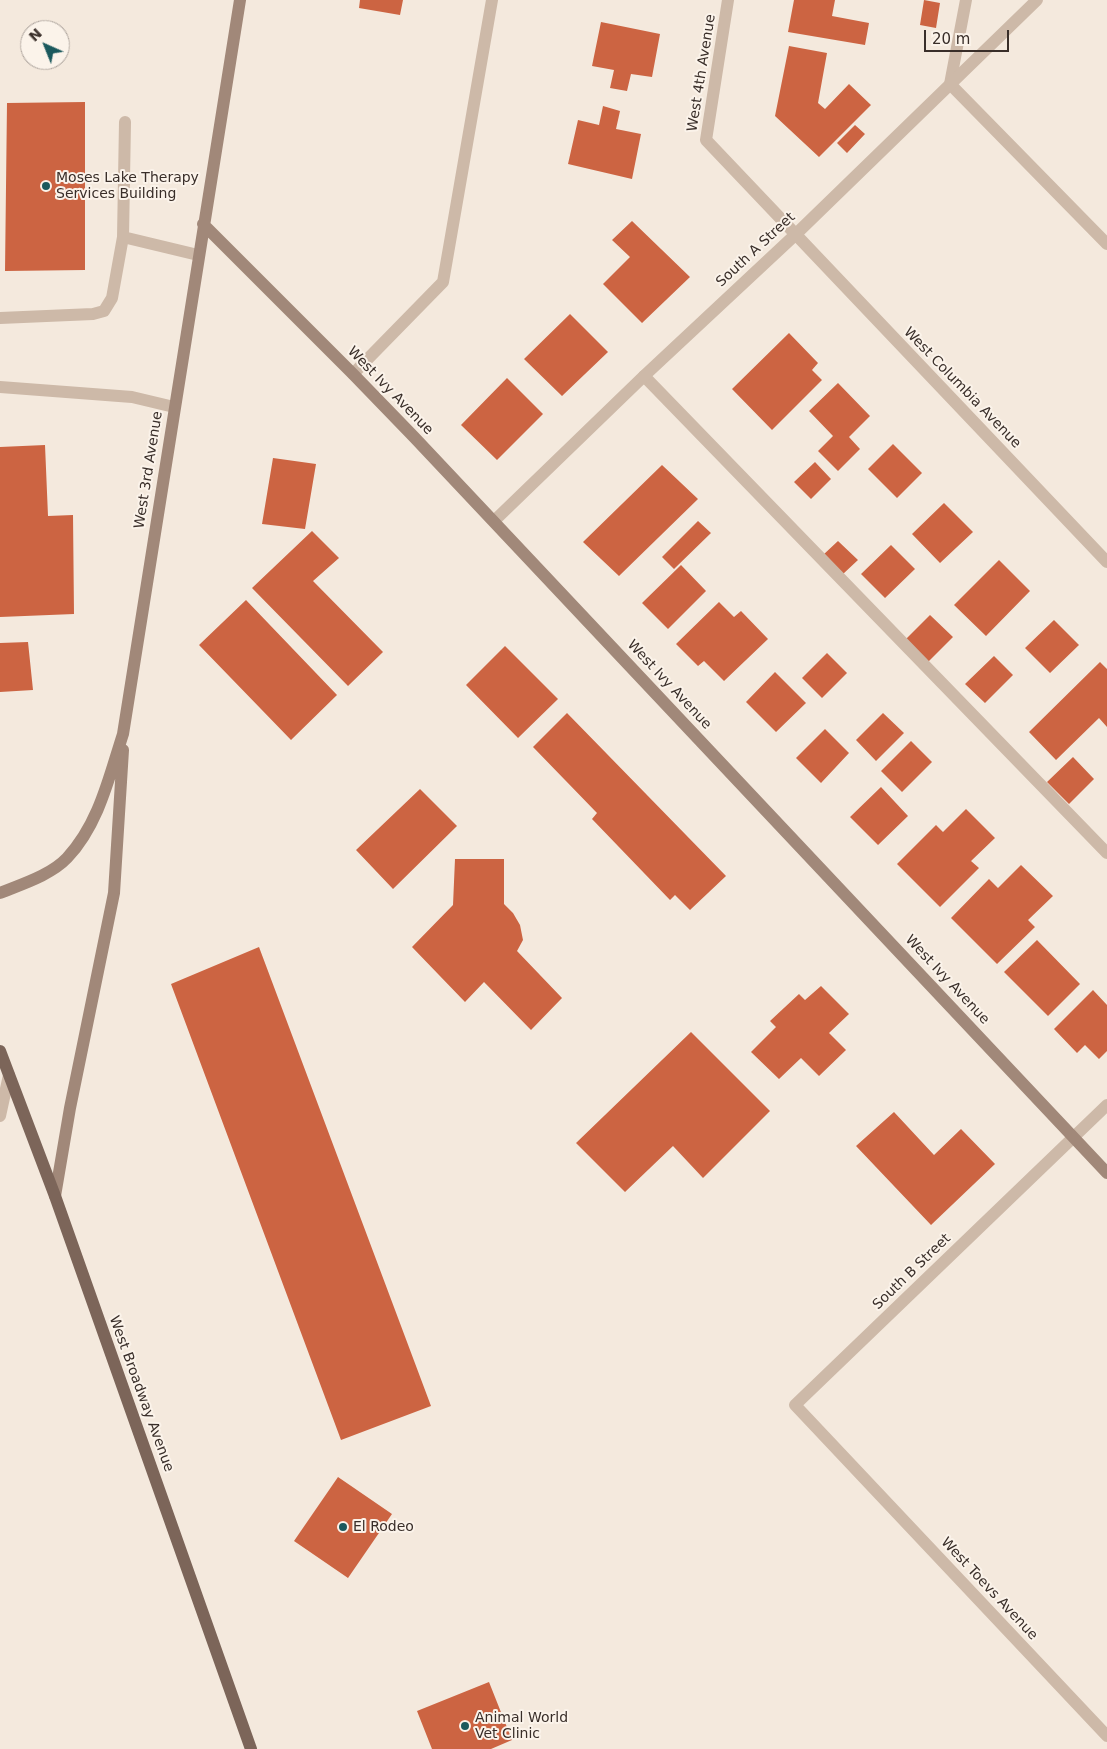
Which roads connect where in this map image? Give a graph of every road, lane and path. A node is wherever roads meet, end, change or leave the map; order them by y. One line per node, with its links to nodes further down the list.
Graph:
1 (240, 0): 8 (main road, West 3rd Avenue)
2 (492, 0): 14 (street)
3 (728, 0): 9 (street, West 4th Avenue)
4 (966, 0): 6 (street)
5 (1037, 0): 6 (street, South A Street)
6 (950, 84): 9 (street, South A Street); 11 (street)
7 (125, 122): 10 (street)
8 (203, 224): 12 (main road, West 3rd Avenue); 14 (main road, West Ivy Avenue)
9 (795, 235): 15 (street, South A Street); 19 (street, West Columbia Avenue)
10 (123, 237): 12 (street); 13 (street)
11 (1107, 244)
12 (198, 255): 17 (main road, West 3rd Avenue)
13 (0, 318)
14 (353, 374): 18 (main road, West Ivy Avenue)
15 (644, 376): 18 (street, South A Street); 21 (street)
16 (0, 387): 17 (street)
17 (174, 406): 20 (main road, West 3rd Avenue)
18 (494, 521): 27 (main road, West Ivy Avenue)
19 (1107, 562)
20 (123, 734): 22 (main road, West 3rd Avenue); 29 (main road)
21 (1107, 853)
22 (0, 893)
23 (0, 1051): 24 (main road, West Broadway Avenue)
24 (9, 1075): 26 (street); 29 (main road, West Broadway Avenue)
25 (1107, 1105): 27 (street, South B Street)
26 (0, 1116)
27 (1074, 1137): 28 (main road, West Ivy Avenue); 30 (street, South B Street)
28 (1107, 1172)
29 (55, 1196): 32 (main road, West Broadway Avenue)
30 (849, 1462): 31 (street, West Toevs Avenue)
31 (1107, 1736)
32 (251, 1749)

